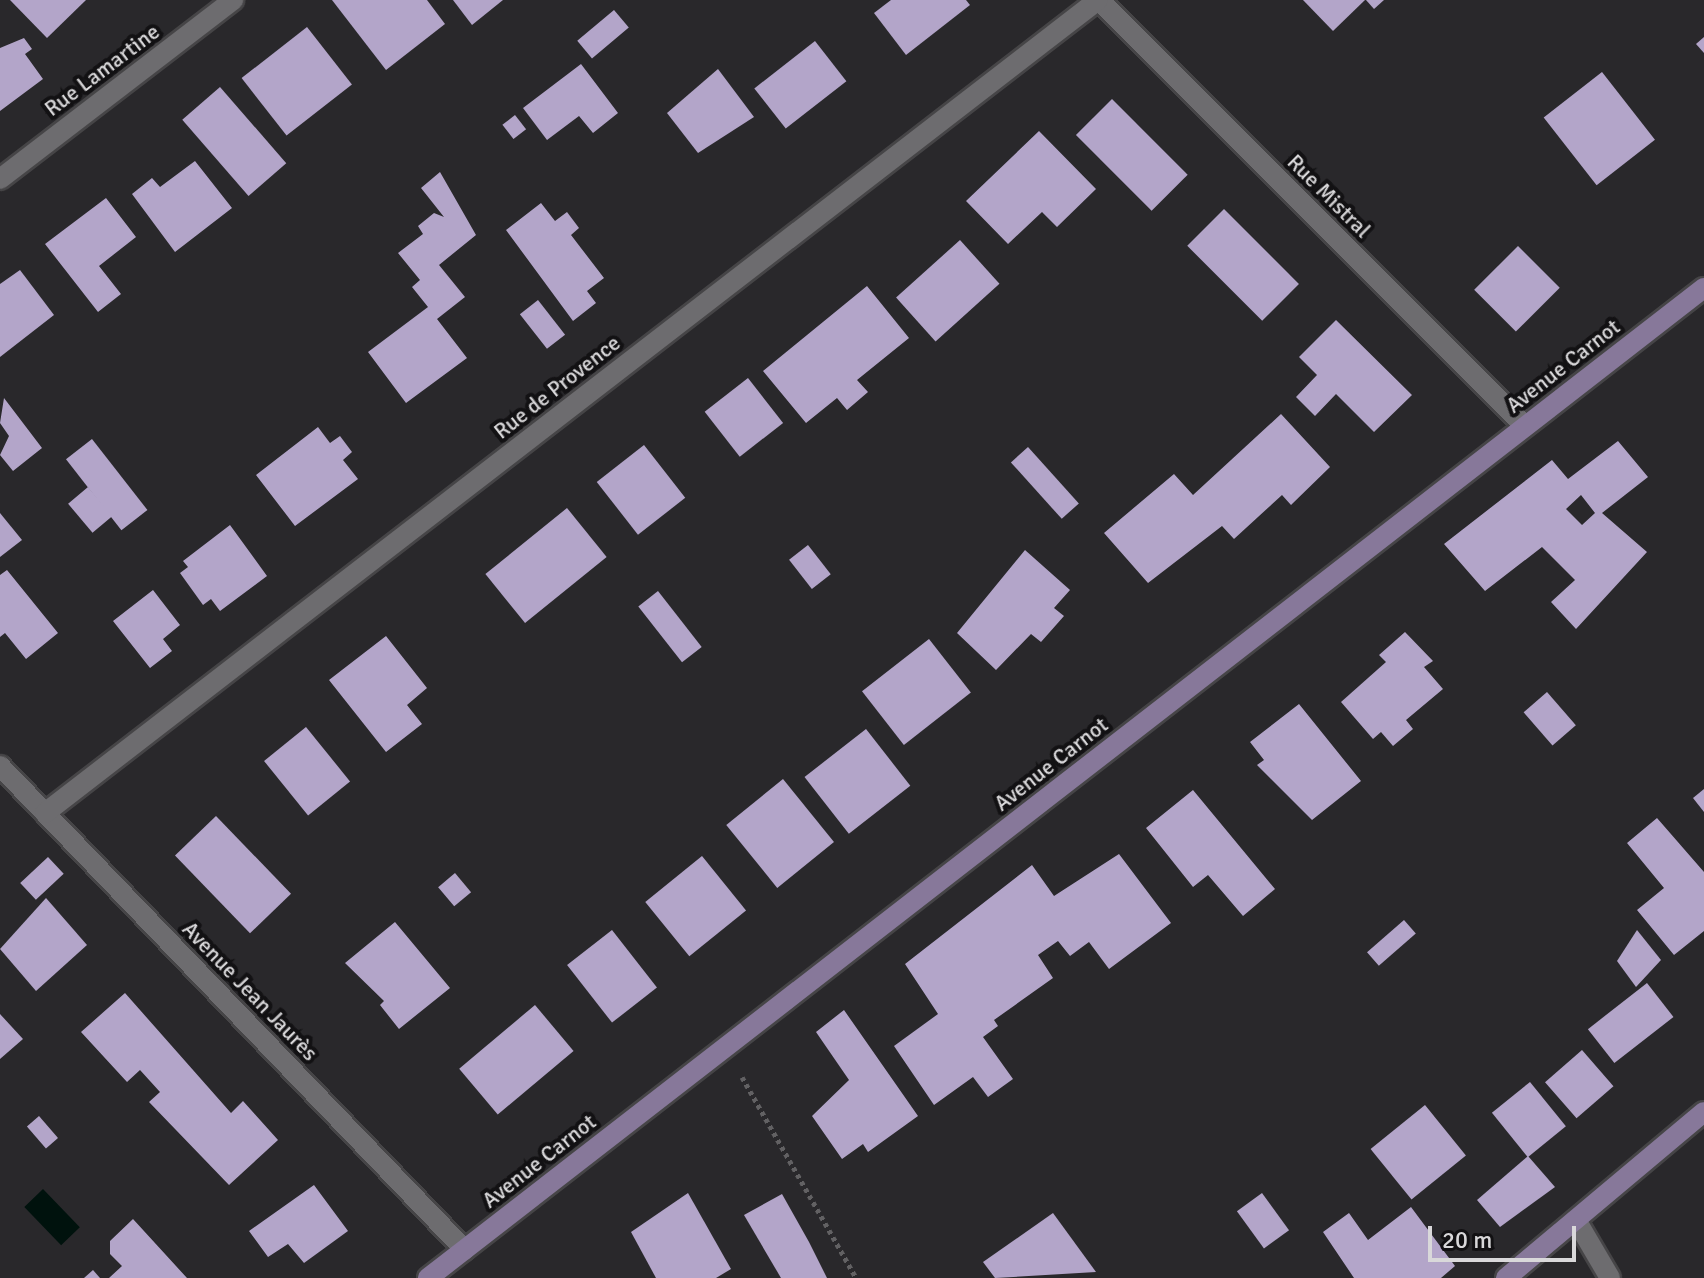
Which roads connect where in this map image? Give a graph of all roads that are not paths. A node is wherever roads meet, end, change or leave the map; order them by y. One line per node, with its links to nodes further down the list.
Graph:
1 (233, 0): 3 (street, Rue Lamartine)
2 (1099, 0): 5 (street, Rue Mistral); 7 (street, Rue de Provence)
3 (0, 179)
4 (1704, 288): 5 (street, Avenue Carnot)
5 (1525, 426): 10 (street, Avenue Carnot)
6 (0, 766): 7 (street, Avenue Jean Jaurès)
7 (45, 813): 10 (street, Avenue Jean Jaurès)
8 (1704, 1112): 9 (street)
9 (1576, 1220): 12 (street); 13 (street)
10 (465, 1250): 11 (street, Avenue Carnot)
11 (428, 1278)
12 (1506, 1278)
13 (1610, 1278)

